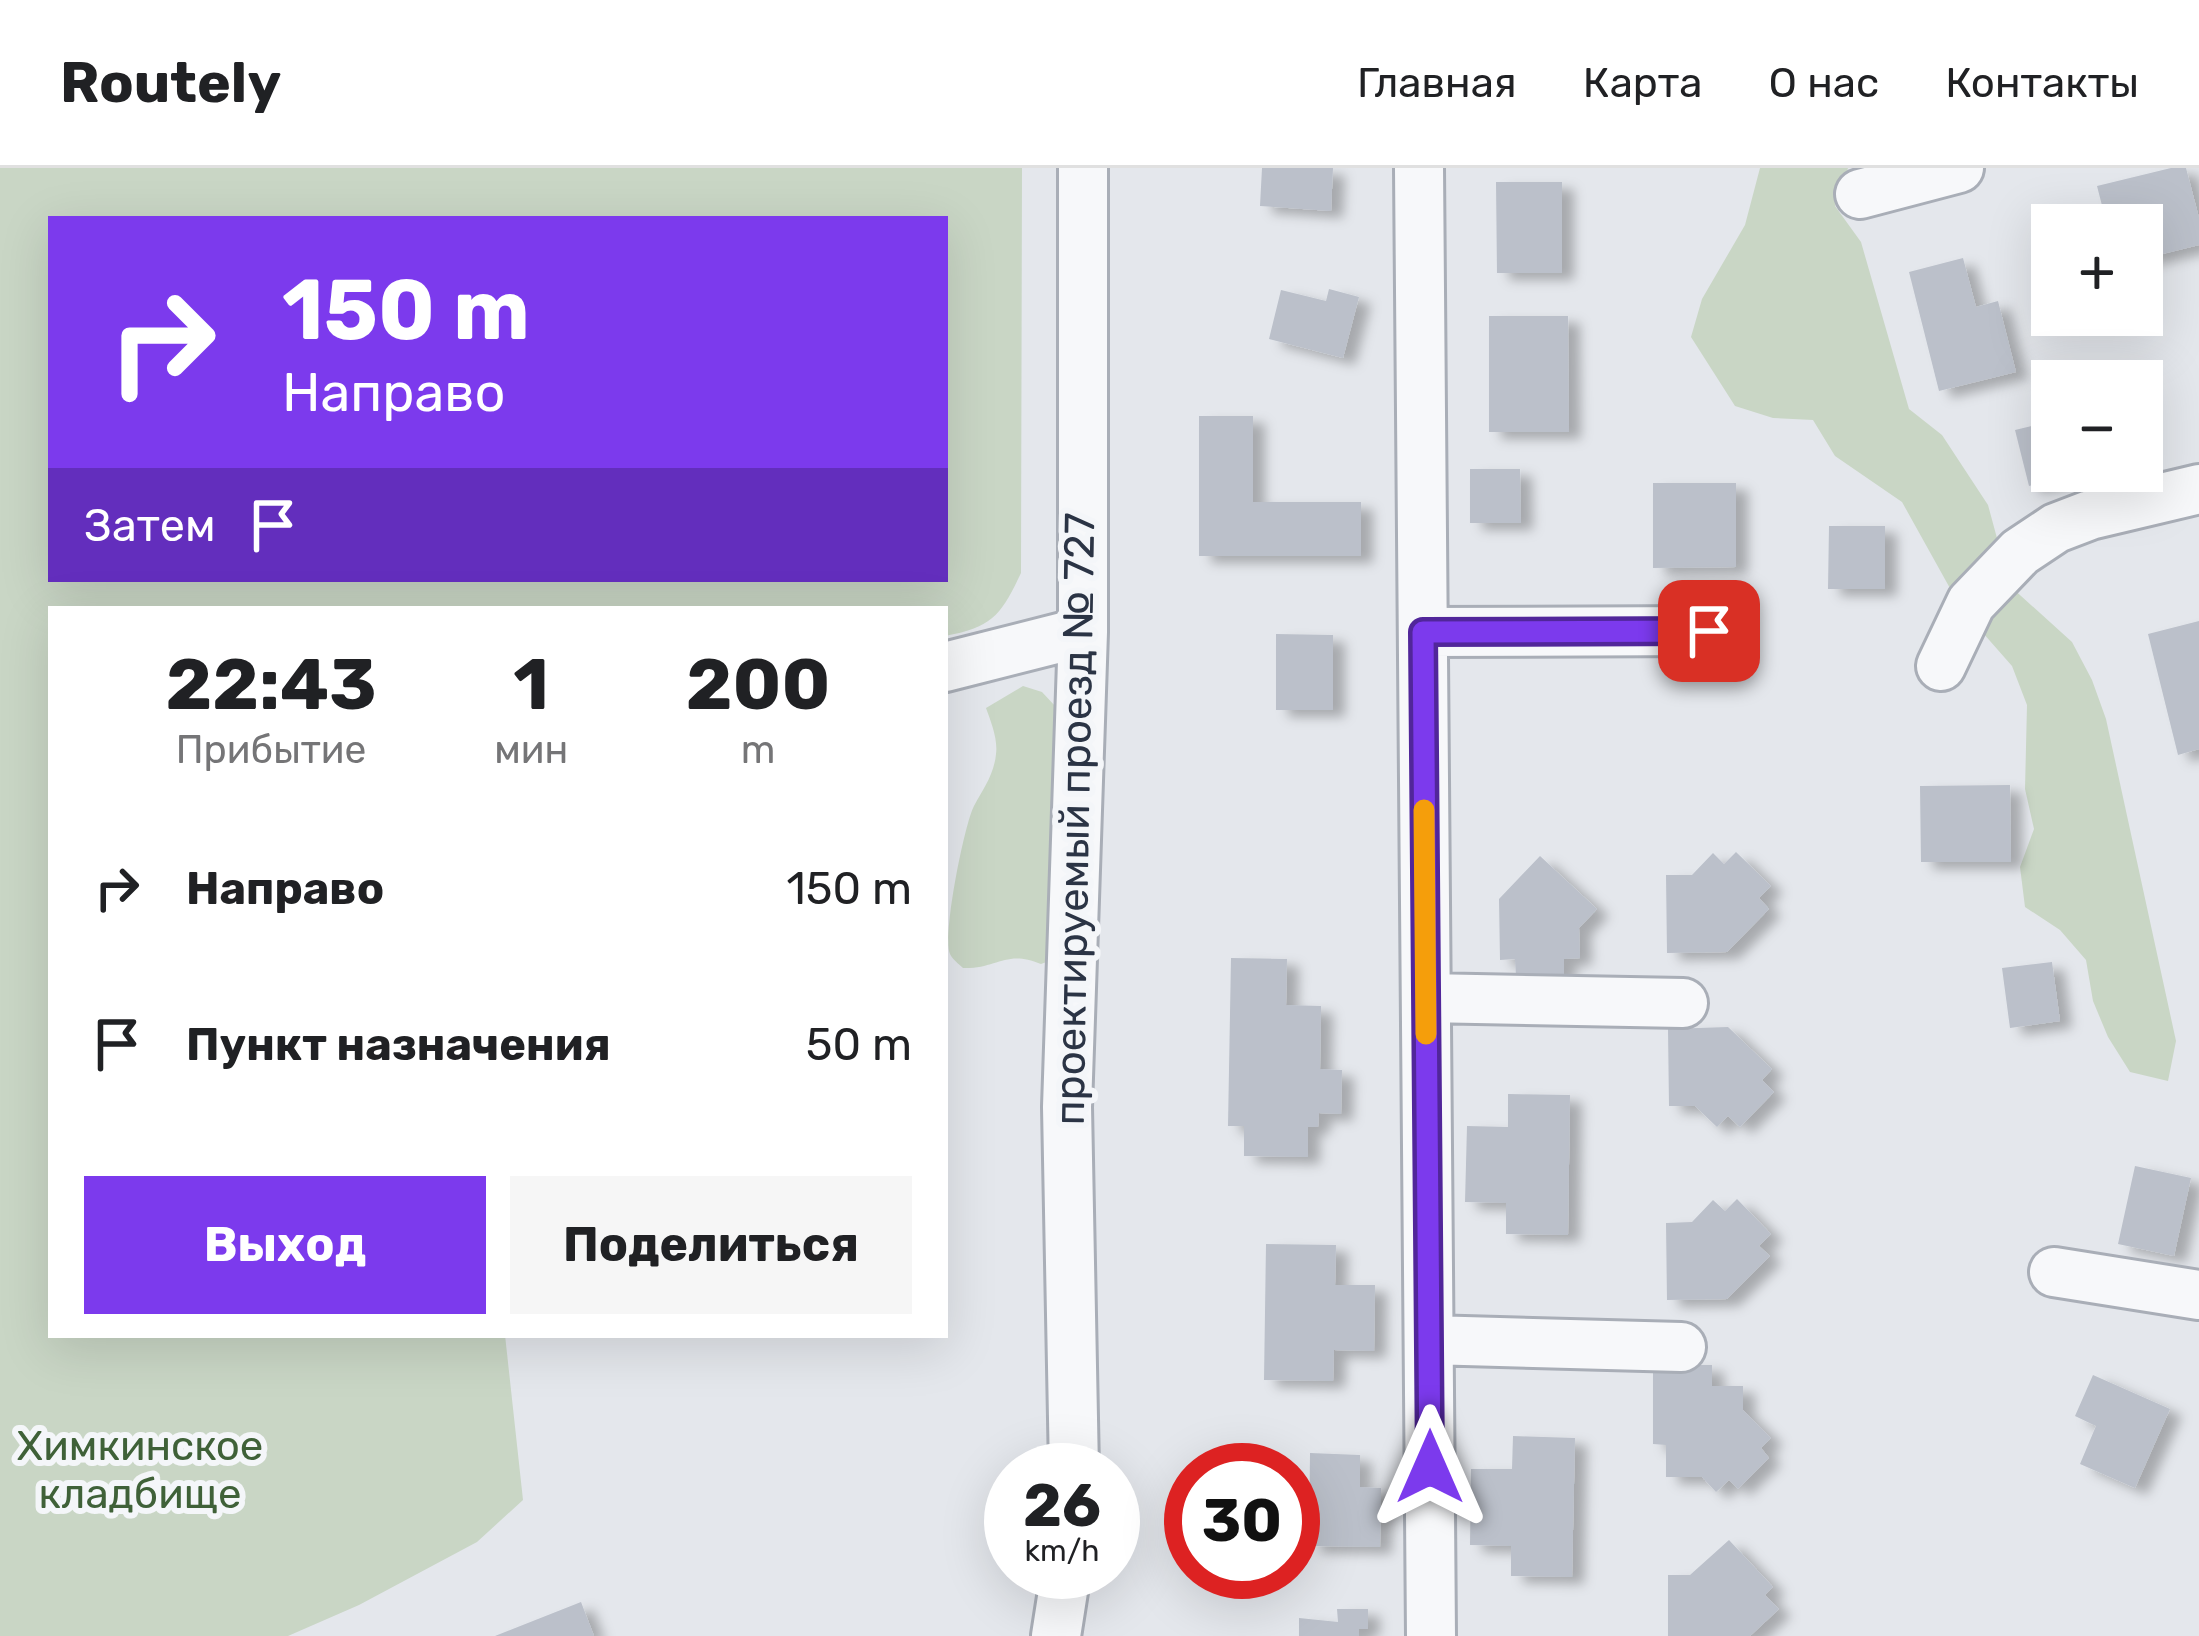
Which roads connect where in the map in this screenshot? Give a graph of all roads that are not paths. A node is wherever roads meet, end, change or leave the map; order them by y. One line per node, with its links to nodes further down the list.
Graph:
1 (1083, 168): 7 (street, проектируемый проезд № 727)
2 (1419, 168): 8 (street)
3 (1959, 168): 4 (street)
4 (1860, 194)
5 (2199, 489): 9 (street)
6 (1709, 631): 8 (street)
7 (1083, 632): 10 (street); 17 (street, проектируемый проезд № 727)
8 (1423, 632): 11 (street)
9 (1941, 666)
10 (948, 667)
11 (1426, 998): 12 (street); 15 (street)
12 (1683, 1003)
13 (2054, 1272): 14 (street)
14 (2199, 1295)
15 (1429, 1340): 16 (street); 20 (street)
16 (1681, 1347)
17 (1073, 1443)
18 (1062, 1599): 19 (street)
19 (1056, 1636)
20 (1431, 1636)

